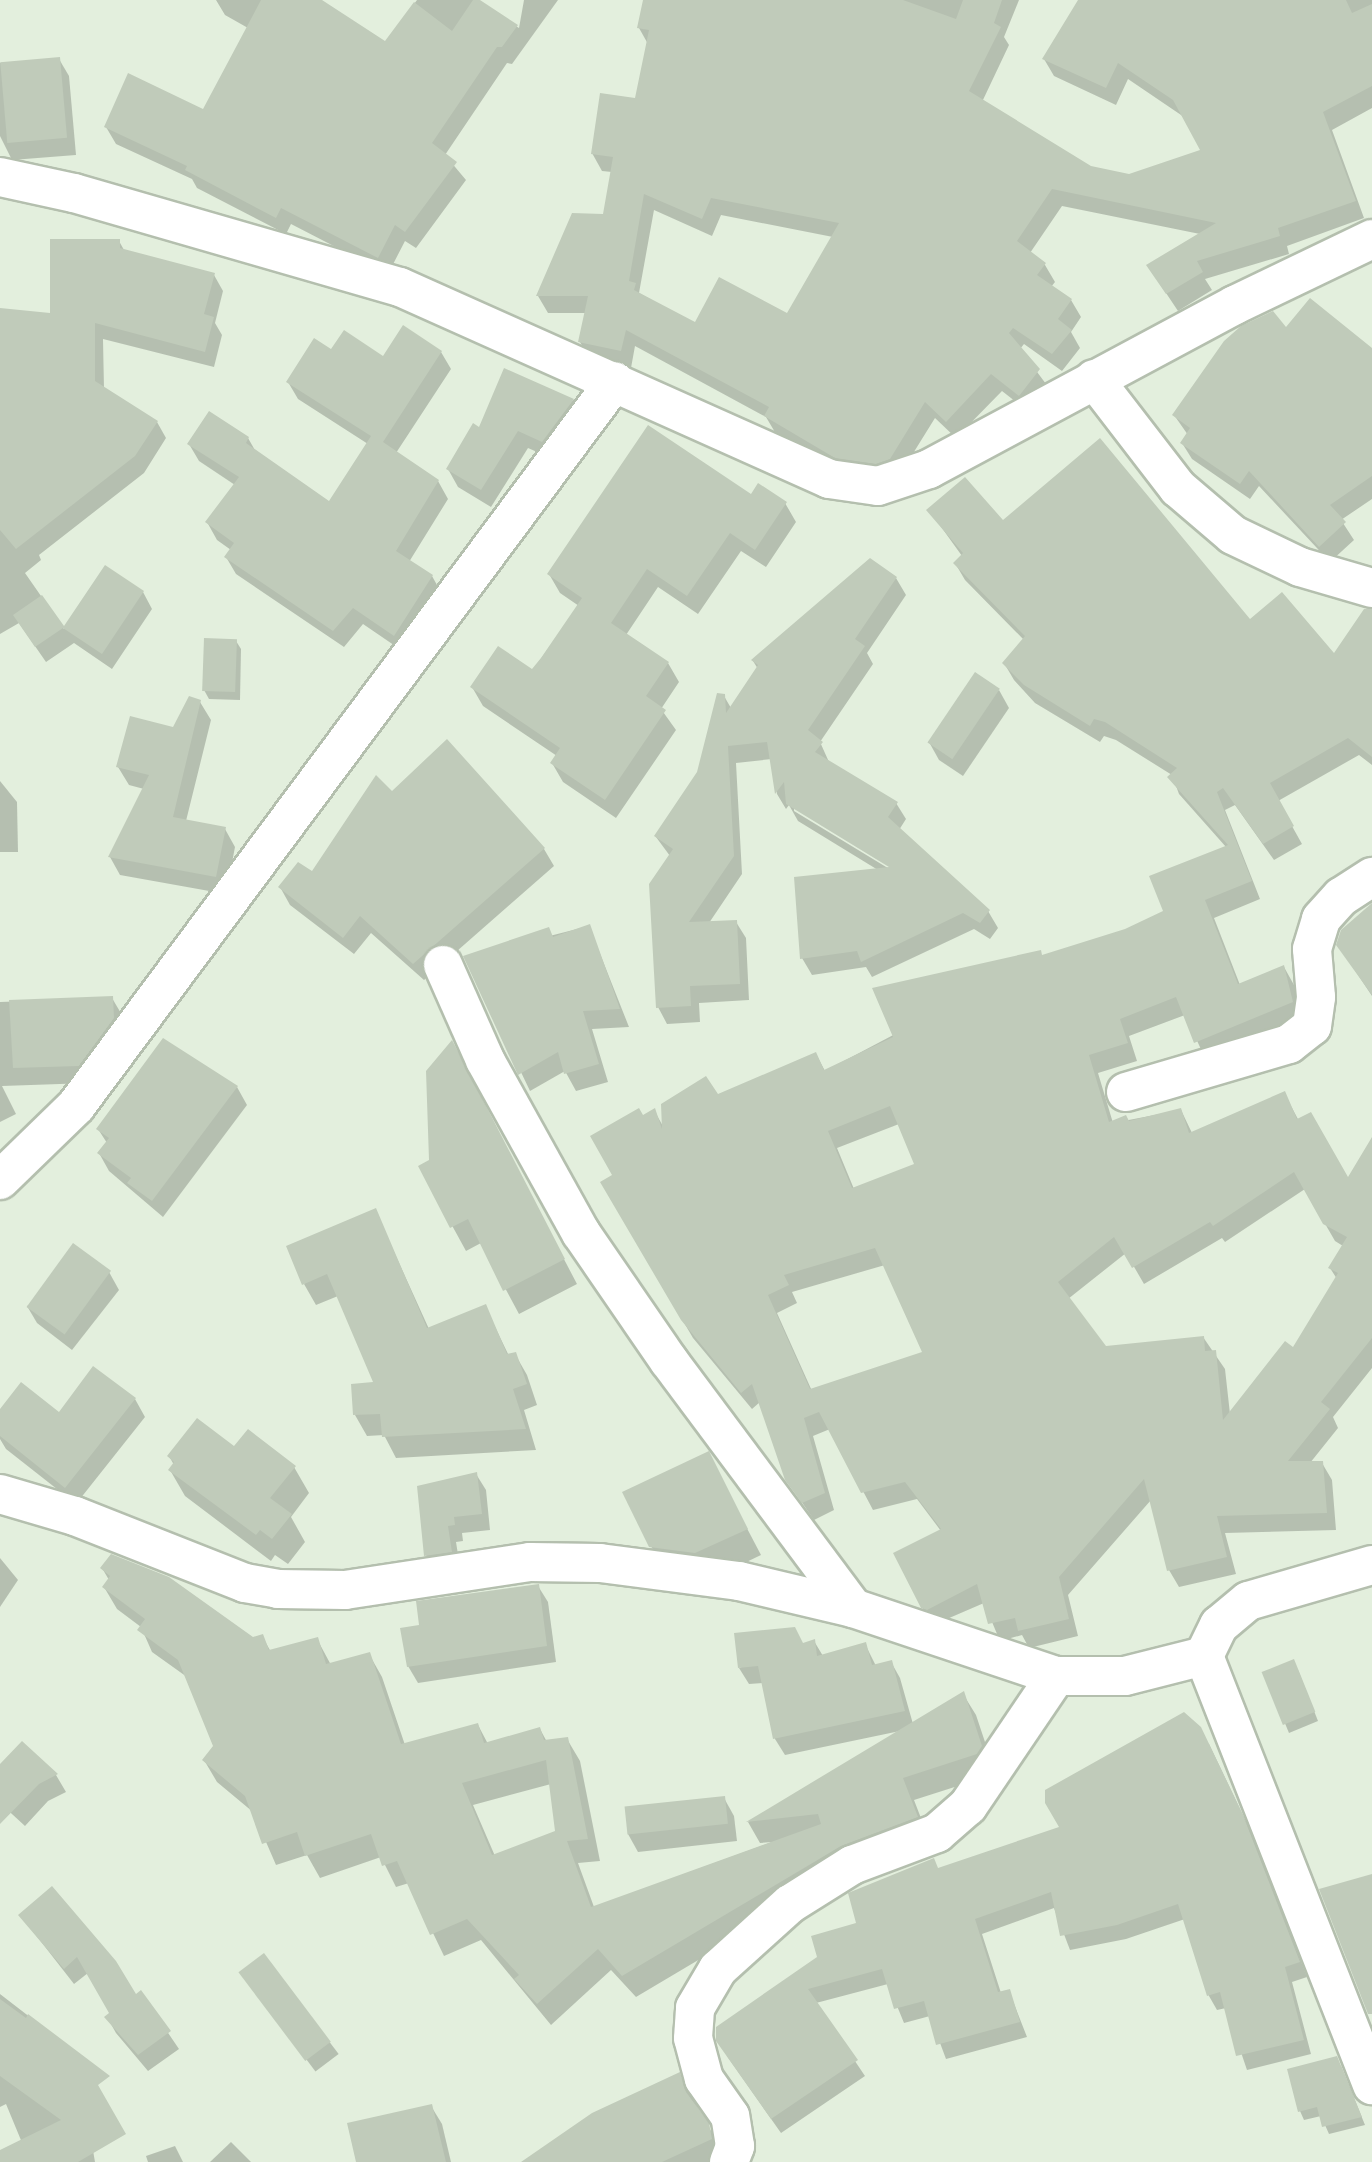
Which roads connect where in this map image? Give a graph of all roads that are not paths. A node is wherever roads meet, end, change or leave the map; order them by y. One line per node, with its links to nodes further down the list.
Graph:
1 (0, 177): 4 (street)
2 (1372, 239): 3 (street)
3 (1094, 379): 4 (street); 5 (street)
4 (615, 381): 9 (street)
5 (1372, 588)
6 (1372, 877): 8 (street)
7 (443, 965): 12 (street)
8 (1126, 1092)
9 (0, 1180)
10 (0, 1494): 12 (street)
11 (1372, 1565): 13 (street)
12 (853, 1608): 14 (street)
13 (1204, 1656): 14 (street); 15 (street)
14 (1056, 1676): 16 (street)
15 (1372, 2085)
16 (729, 2162)

